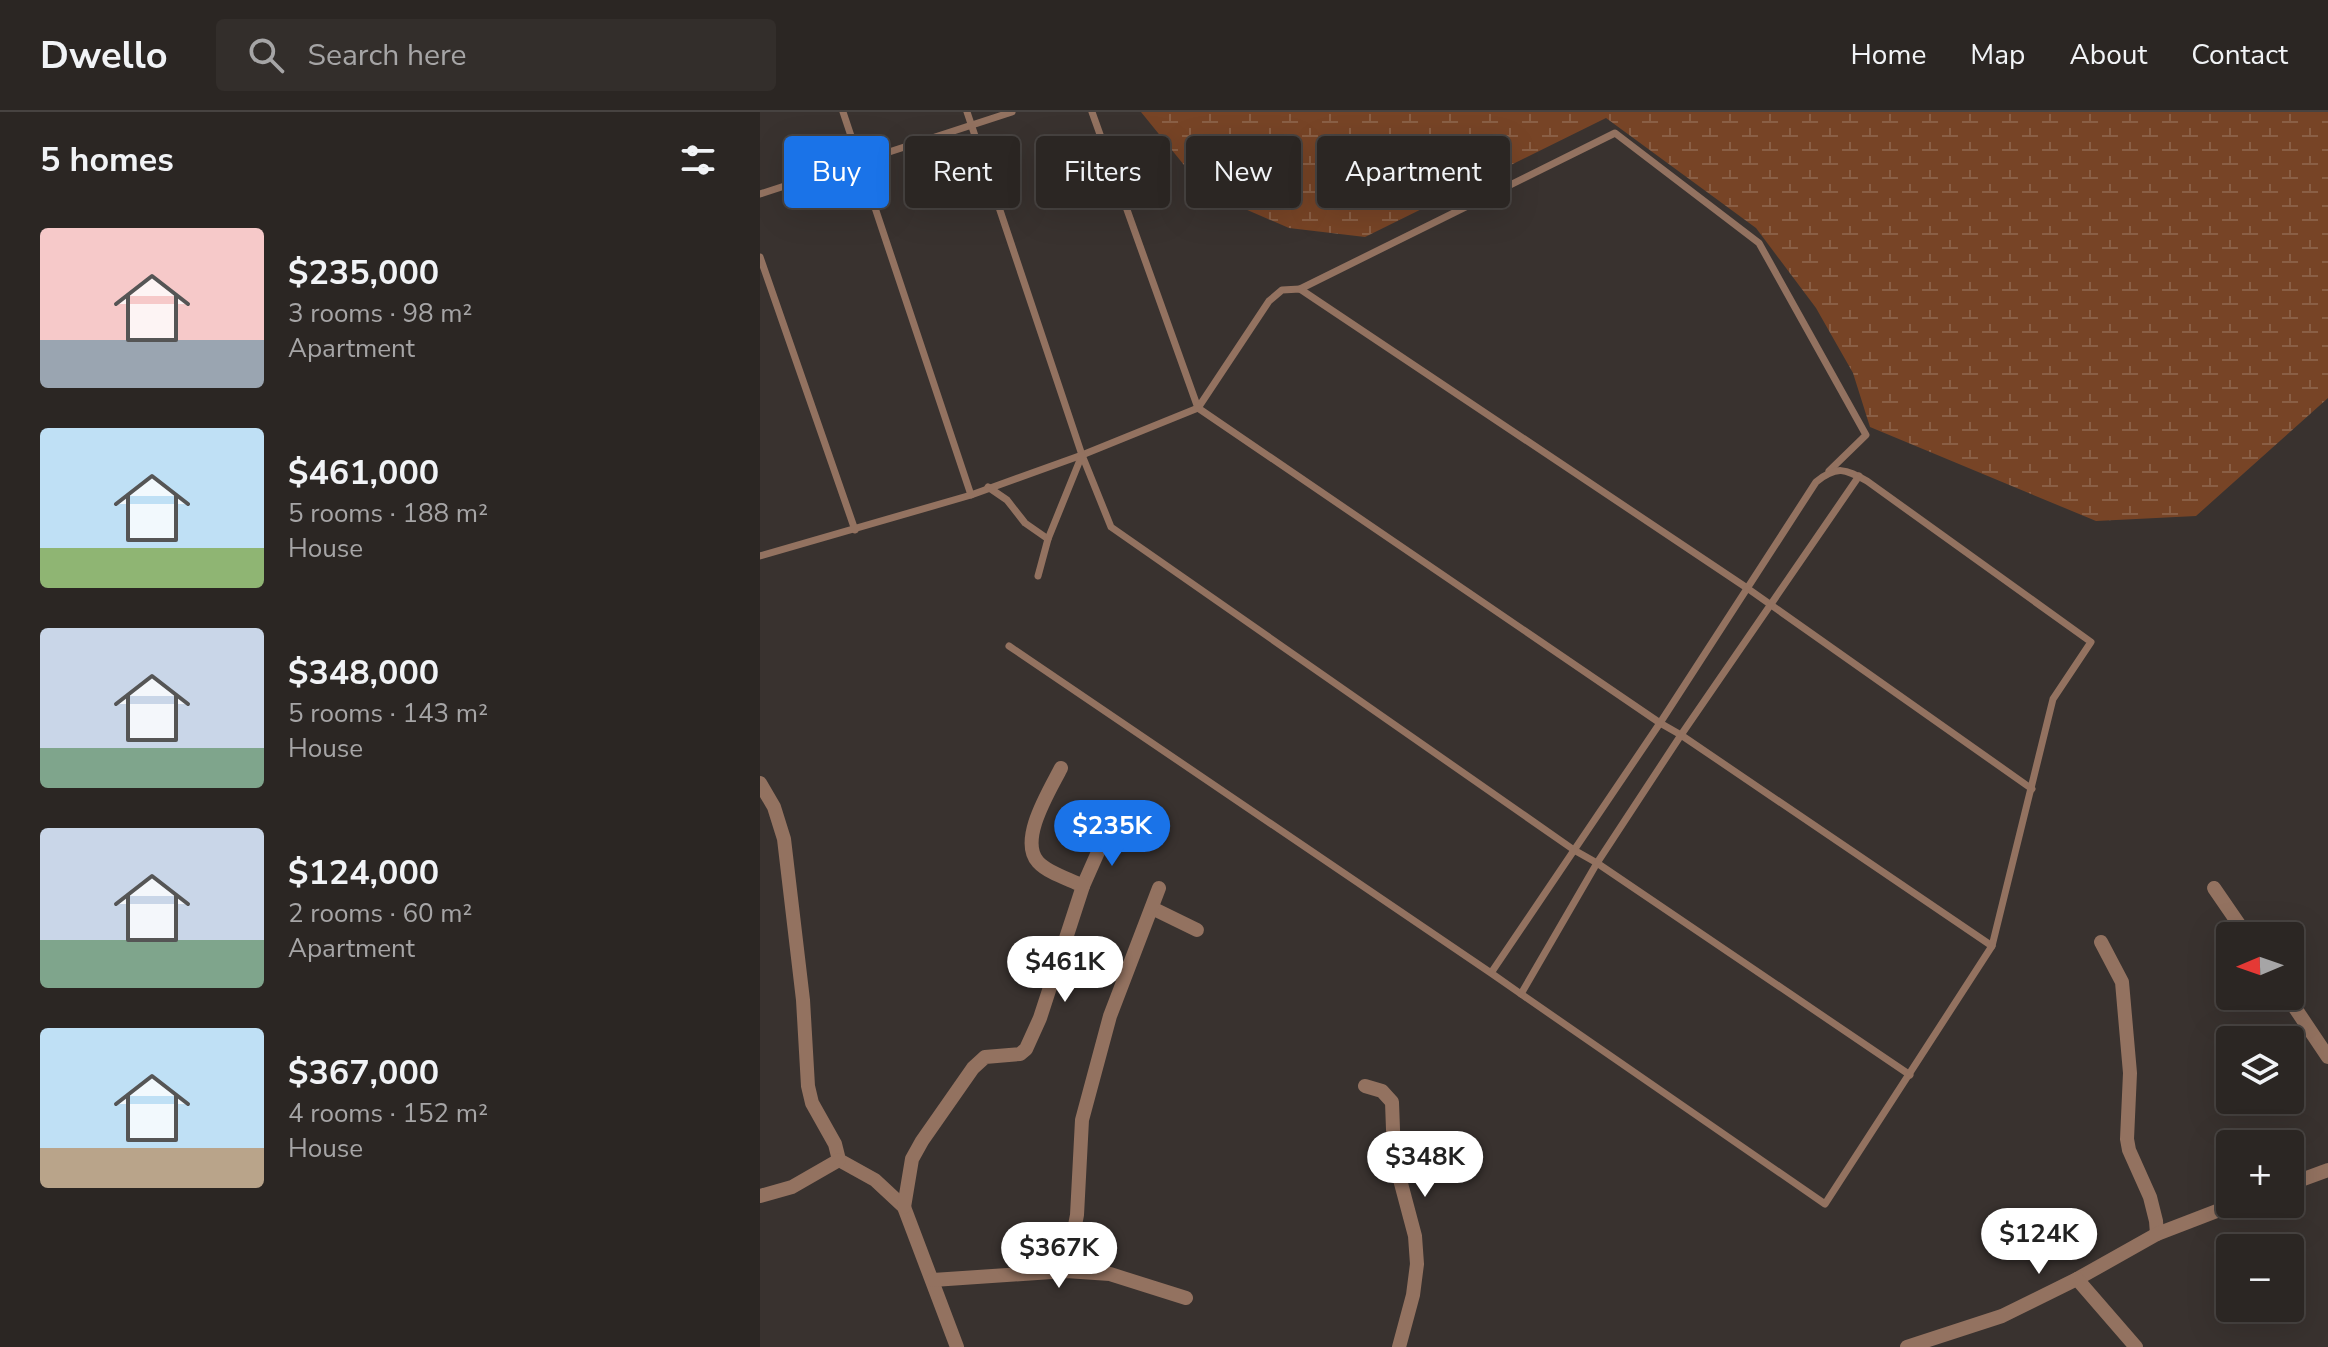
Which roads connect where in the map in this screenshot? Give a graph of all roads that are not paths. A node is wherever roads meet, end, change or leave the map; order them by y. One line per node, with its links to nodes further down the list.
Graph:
1 (843, 112): 6 (lane)
2 (967, 112): 5 (lane)
3 (1012, 112): 5 (lane)
4 (1092, 112): 13 (lane)
5 (972, 125): 7 (lane); 14 (lane)
6 (851, 136)
7 (889, 152)
8 (784, 186): 9 (lane)
9 (760, 194)
10 (875, 208): 18 (lane)
11 (760, 257): 19 (lane)
12 (1300, 289): 13 (lane); 15 (lane); 23 (lane)
13 (1198, 408): 14 (lane); 26 (lane)
14 (1082, 455): 17 (lane); 20 (lane); 32 (lane)
15 (1829, 471): 16 (lane); 23 (lane)
16 (1859, 476): 24 (lane); 30 (lane)
17 (988, 487): 18 (lane); 20 (lane)
18 (971, 495): 19 (lane)
19 (855, 530): 21 (lane)
20 (1048, 539): 22 (lane)
21 (760, 556)
22 (1038, 576)
23 (1747, 588): 24 (lane); 26 (lane)
24 (1769, 606): 27 (lane); 30 (lane)
25 (1009, 646): 42 (lane)
26 (1660, 723): 27 (lane); 32 (lane)
27 (1681, 735): 33 (lane); 41 (lane)
28 (1061, 768): 34 (street)
29 (760, 783): 48 (street)
30 (2032, 789): 41 (lane)
31 (1106, 834): 34 (street)
32 (1574, 850): 33 (lane); 42 (lane)
33 (1597, 863): 43 (lane); 46 (lane)
34 (1083, 886): 52 (street)
35 (1159, 888): 37 (street)
36 (2214, 888): 38 (street)
37 (1152, 908): 39 (street); 55 (street)
38 (2237, 922)
39 (1197, 930)
40 (2101, 942): 54 (street)
41 (1992, 946): 46 (lane)
42 (1491, 973): 43 (lane)
43 (1521, 994): 46 (lane)
44 (2296, 1010): 45 (street)
45 (2328, 1057)
46 (1910, 1075)
47 (1365, 1086): 60 (street)
48 (839, 1160): 51 (street); 52 (street)
49 (2328, 1170): 50 (street)
50 (2304, 1179)
51 (760, 1196)
52 (904, 1207): 57 (street)
53 (2216, 1211): 54 (street)
54 (2157, 1234): 56 (street)
55 (1066, 1271): 57 (street); 58 (street)
56 (2077, 1279): 61 (street); 62 (street)
57 (933, 1280): 59 (street)
58 (1186, 1298)
59 (957, 1347)
60 (1399, 1347)
61 (1907, 1347)
62 (2136, 1347)

